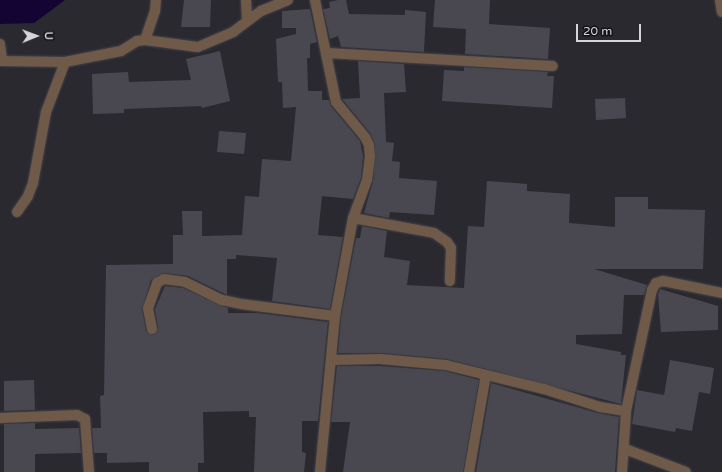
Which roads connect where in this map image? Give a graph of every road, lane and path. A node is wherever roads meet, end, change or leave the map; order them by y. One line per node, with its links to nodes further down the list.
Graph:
1 (156, 0): 8 (street)
2 (246, 0): 7 (street)
3 (288, 0): 7 (street)
4 (315, 0): 10 (street)
5 (720, 0): 6 (street)
6 (722, 12)
7 (247, 20): 8 (street)
8 (145, 40): 12 (street)
9 (0, 44): 11 (street)
10 (327, 53): 13 (street); 15 (street)
11 (1, 61): 12 (street)
12 (65, 62): 14 (street)
13 (553, 66)
14 (17, 212)
15 (353, 218): 16 (street); 18 (street)
16 (450, 281)
17 (722, 292): 22 (street)
18 (335, 316): 19 (street); 20 (street)
19 (152, 329)
20 (331, 360): 21 (street); 26 (street)
21 (486, 376): 22 (street); 27 (street)
22 (626, 411): 24 (street)
23 (0, 418): 25 (street)
24 (625, 449): 28 (street); 29 (street)
25 (89, 472)
26 (320, 472)
27 (469, 472)
28 (622, 472)
29 (686, 472)

